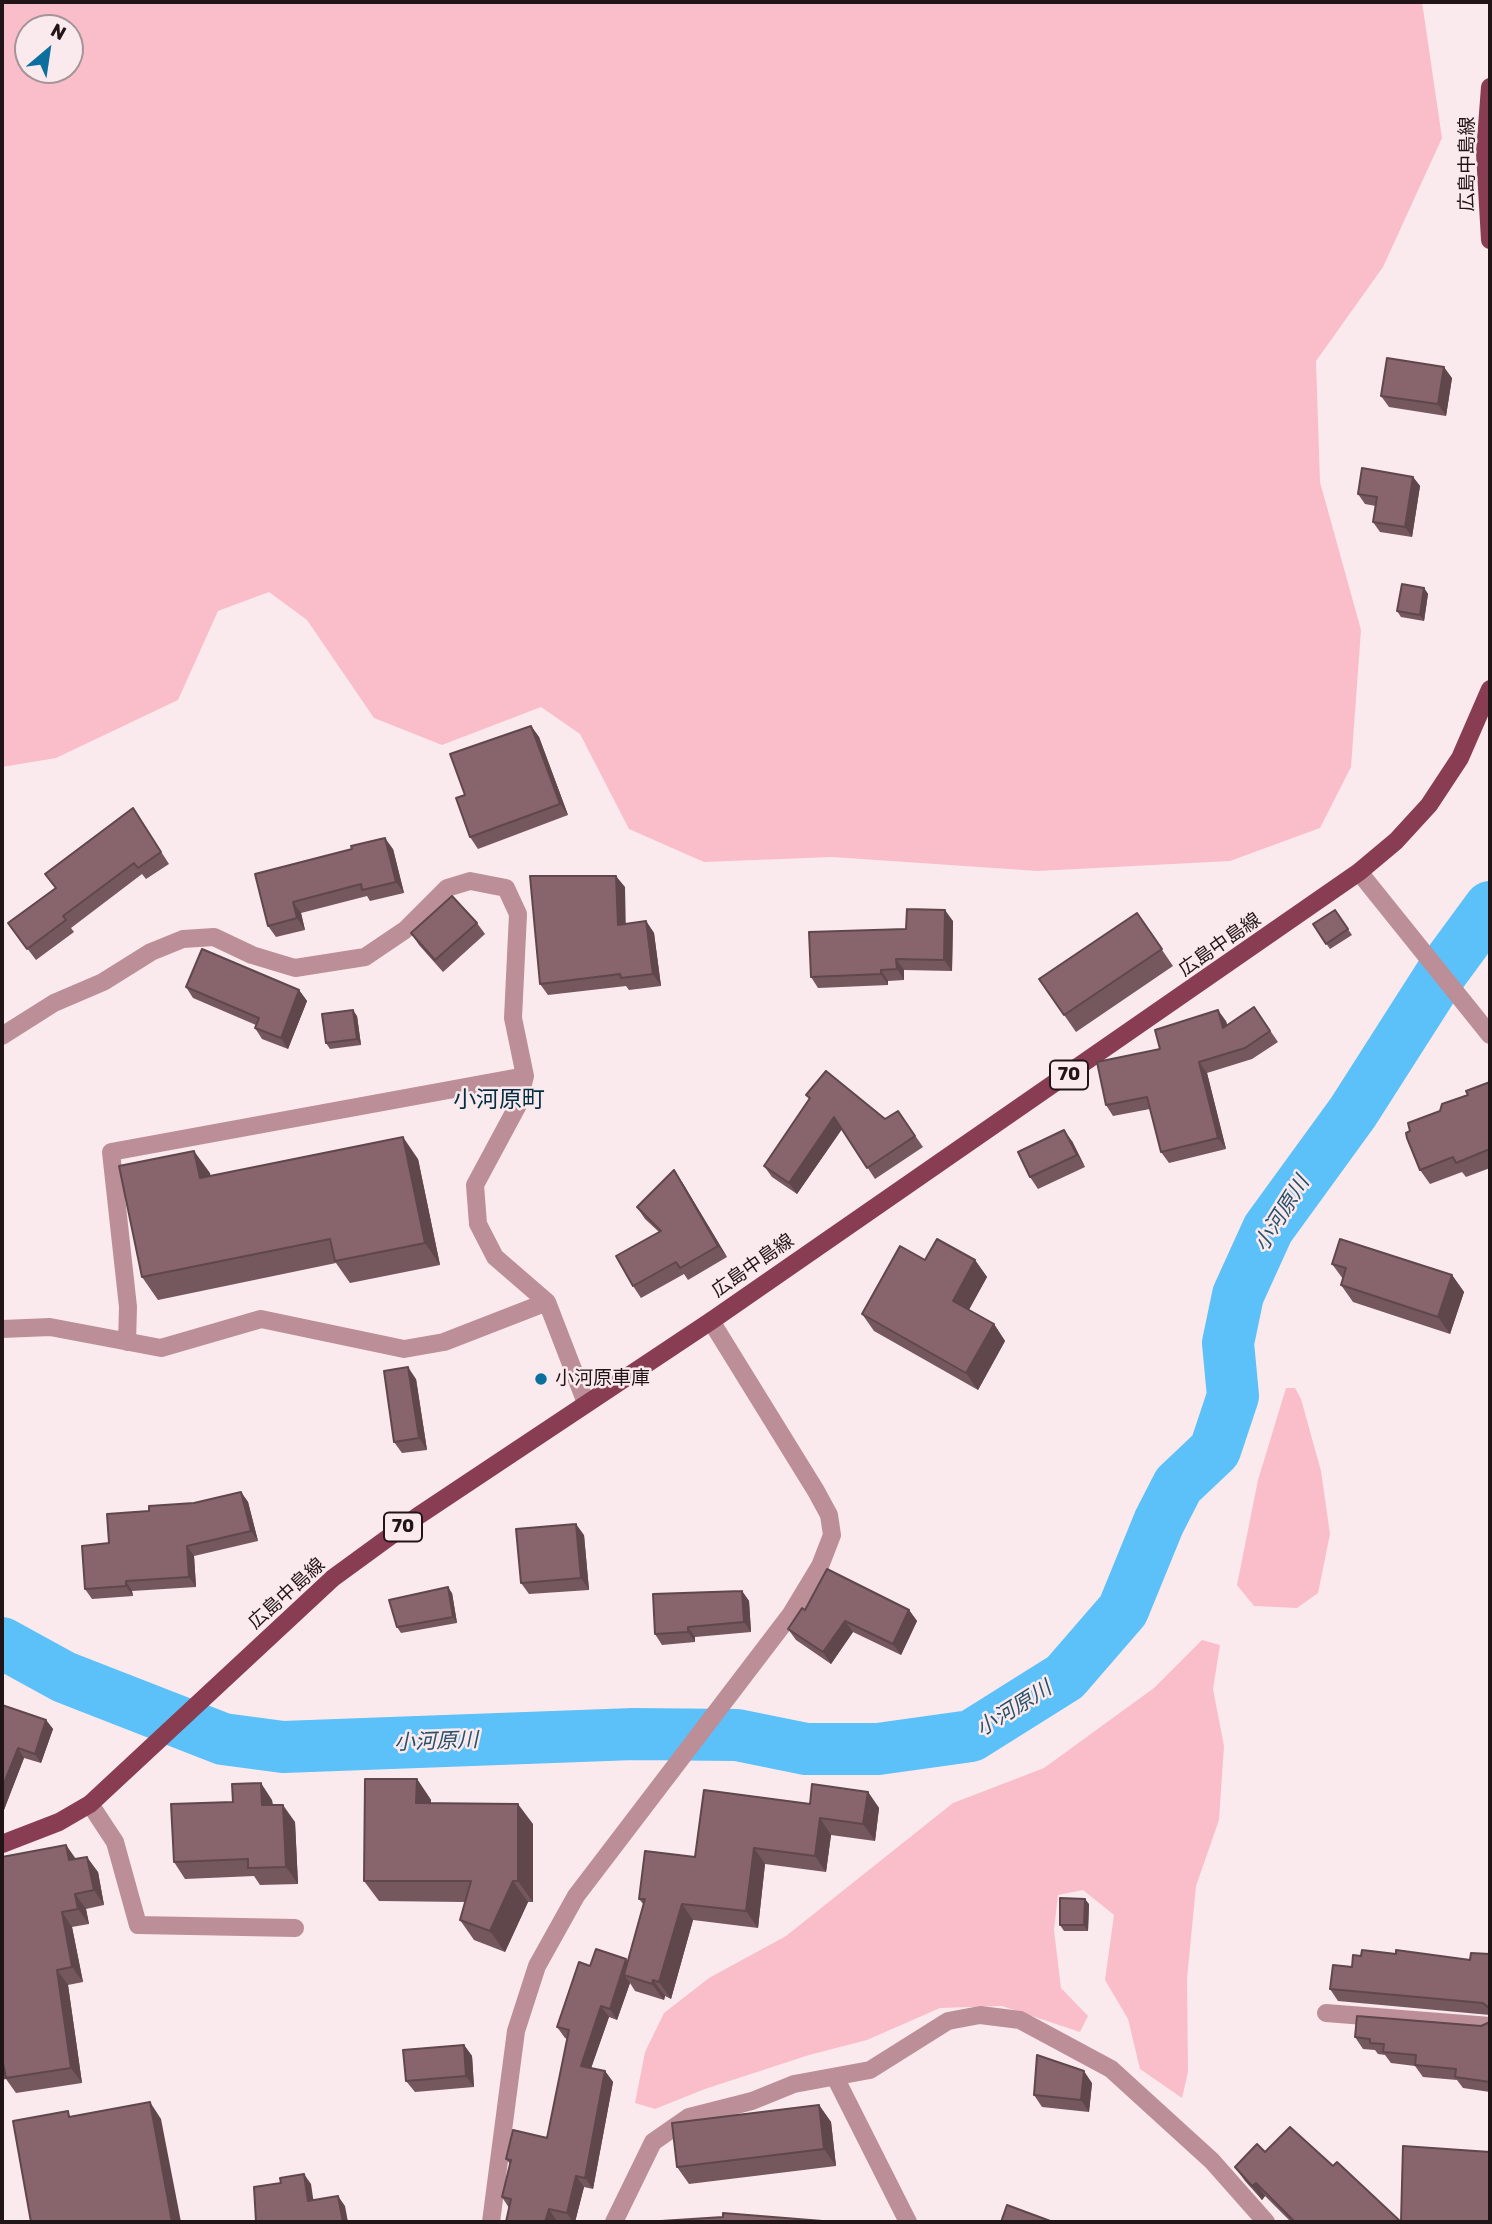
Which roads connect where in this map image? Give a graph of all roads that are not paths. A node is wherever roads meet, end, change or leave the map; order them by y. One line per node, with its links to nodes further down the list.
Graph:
1 (1490, 87): 2 (main road, 広島中島線)
2 (1490, 240)
3 (1490, 689): 4 (main road, 広島中島線 / 70)
4 (1359, 872): 5 (street); 9 (main road, 広島中島線 / 70)
5 (1490, 1035)
6 (2, 1036): 7 (street)
7 (524, 1076): 8 (street); 11 (street)
8 (547, 1303): 11 (street); 12 (street)
9 (711, 1321): 12 (main road, 広島中島線 / 70); 19 (street)
10 (2, 1329): 11 (street)
11 (127, 1342)
12 (586, 1403): 13 (main road, 広島中島線 / 70)
13 (90, 1804): 14 (main road, 広島中島線 / 70); 15 (street)
14 (2, 1844)
15 (295, 1928)
16 (1326, 2013): 17 (street)
17 (1490, 2026)
18 (835, 2077): 20 (street); 21 (street); 22 (street)
19 (491, 2222)
20 (614, 2222)
21 (908, 2222)
22 (1266, 2222)

